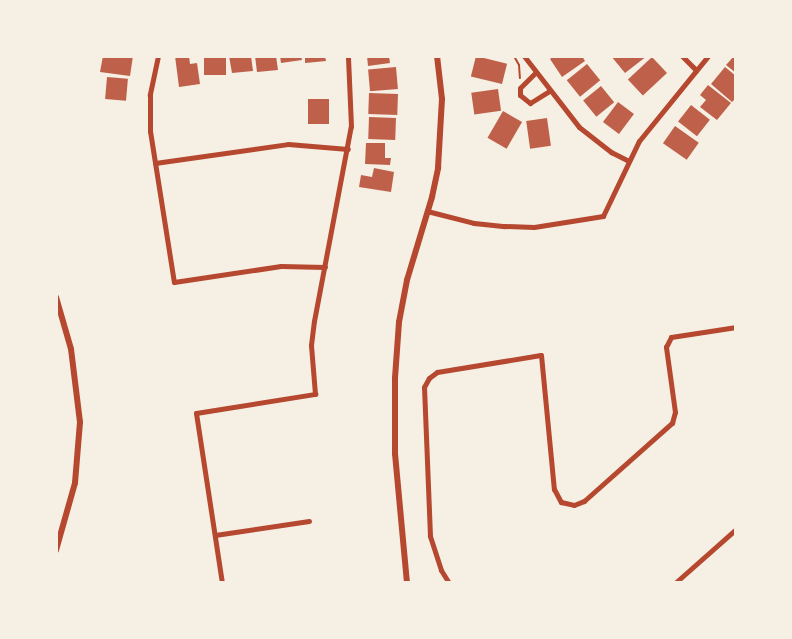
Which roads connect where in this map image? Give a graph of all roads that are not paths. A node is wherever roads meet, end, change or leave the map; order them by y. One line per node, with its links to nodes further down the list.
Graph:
1 (158, 56): 12 (street)
2 (348, 56): 10 (street)
3 (436, 56): 13 (street)
4 (524, 56): 8 (street)
5 (682, 56): 7 (street)
6 (708, 56): 7 (street)
7 (696, 70): 11 (street)
8 (535, 73): 9 (street); 9 (street)
9 (549, 91): 11 (street)
10 (348, 149): 12 (street); 14 (street)
11 (629, 161): 13 (street)
12 (155, 163): 14 (street)
13 (427, 211): 22 (street)
14 (325, 267): 19 (street)
15 (56, 297): 20 (street)
16 (736, 327): 23 (street)
17 (309, 521): 19 (street)
18 (736, 529): 24 (street)
19 (214, 535): 21 (street)
20 (56, 550)
21 (222, 583)
22 (407, 583)
23 (449, 583)
24 (675, 583)

